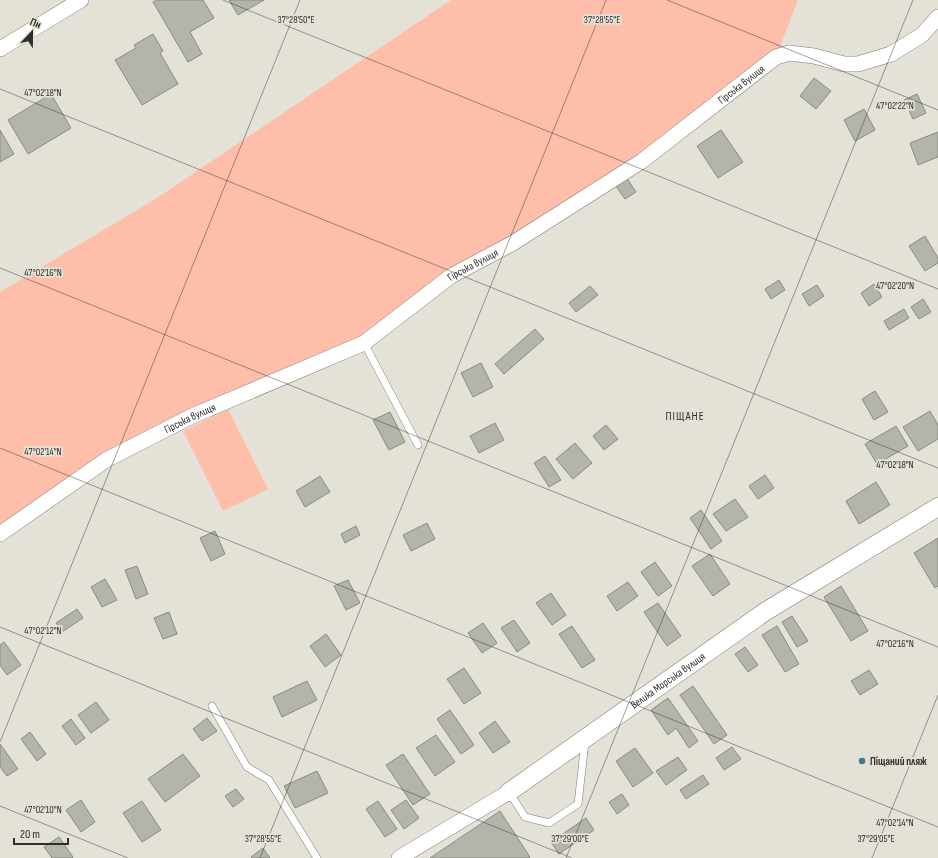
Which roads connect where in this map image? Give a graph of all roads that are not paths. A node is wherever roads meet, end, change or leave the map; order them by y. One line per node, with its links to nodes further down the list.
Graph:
1 (81, 0): 3 (street)
2 (938, 17): 4 (street, Гірська вулиця)
3 (0, 50)
4 (364, 343): 5 (lane); 7 (street, Гірська вулиця)
5 (418, 446)
6 (938, 507): 9 (street, Велика Морська вулиця)
7 (0, 534)
8 (212, 706): 11 (lane)
9 (586, 738): 10 (street, Велика Морська вулиця); 10 (lane)
10 (509, 792): 12 (street, Велика Морська вулиця)
11 (317, 858)
12 (399, 858)

